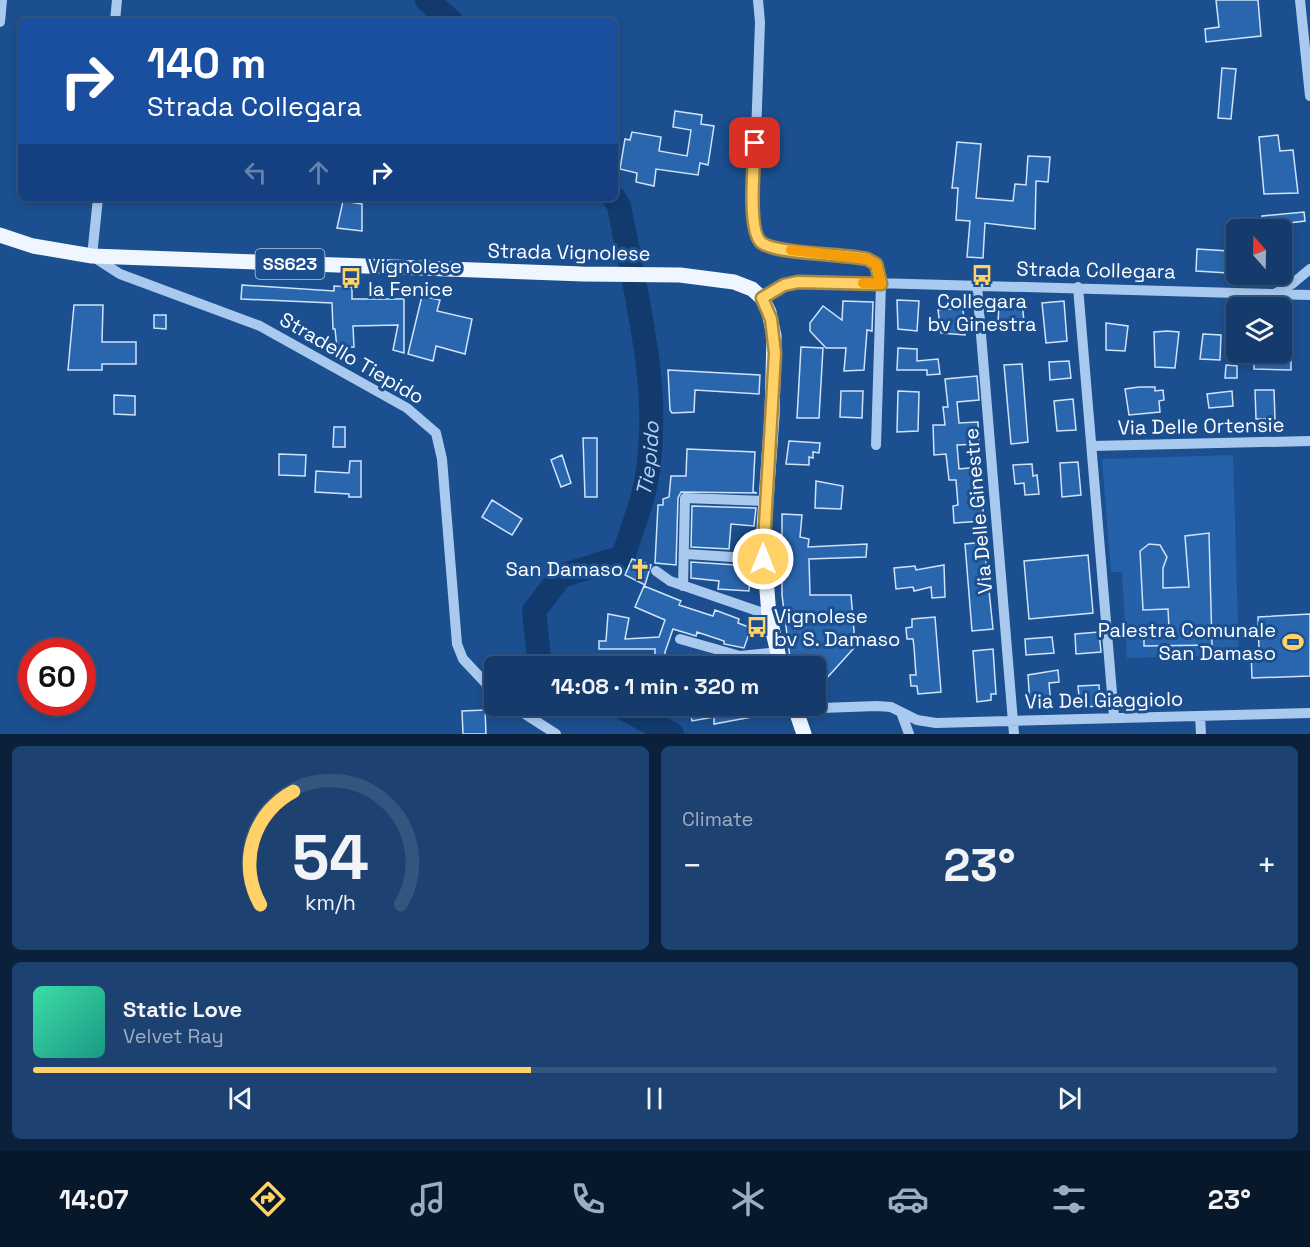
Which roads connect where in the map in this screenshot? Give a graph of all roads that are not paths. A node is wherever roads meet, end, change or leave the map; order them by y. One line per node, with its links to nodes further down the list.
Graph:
1 (2, 0): 6 (street)
2 (117, 0): 5 (street)
3 (758, 0): 12 (street)
4 (1300, 0): 7 (street)
5 (115, 18)
6 (0, 22)
7 (1310, 96)
8 (98, 201): 10 (street)
9 (0, 235): 10 (main road, Strada Vignolese / SS623)
10 (92, 256): 17 (main road, Strada Vignolese / SS623); 30 (street, Stradello Tiepido)
11 (1310, 269): 15 (street)
12 (881, 284): 13 (street, Strada Collegara); 17 (street, Strada Collegara); 19 (street)
13 (977, 285): 14 (street, Strada Collegara); 38 (street, Via Delle Ginestre)
14 (1078, 287): 15 (street, Strada Collegara); 20 (street, Via Delle Ortensie)
15 (1273, 294): 16 (street, Strada Collegara)
16 (1310, 295)
17 (762, 298): 21 (main road)
18 (1310, 441): 20 (street, Via Delle Ortensie)
19 (876, 446)
20 (1092, 446): 37 (street, Via Delle Ortensie)
21 (766, 501): 22 (street); 23 (main road)
22 (686, 554): 23 (street); 25 (street)
23 (763, 559): 26 (main road)
24 (656, 571): 25 (street)
25 (683, 586): 26 (street)
26 (769, 615): 29 (main road)
27 (680, 639): 28 (street)
28 (740, 656)
29 (779, 656)
30 (484, 681)
31 (826, 706): 32 (street, Via Del Giaggiolo)
32 (901, 712): 38 (street, Via Del Giaggiolo); 41 (street)
33 (1310, 713): 36 (street, Via Del Giaggiolo)
34 (528, 716): 39 (street)
35 (797, 716): 40 (main road)
36 (1200, 716): 37 (street, Via Del Giaggiolo); 43 (street)
37 (1114, 717): 38 (street, Via Del Giaggiolo)
38 (1013, 720): 42 (street, Via Delle Ginestre)
39 (556, 734)
40 (804, 734)
41 (909, 734)
42 (1014, 734)
43 (1201, 734)

